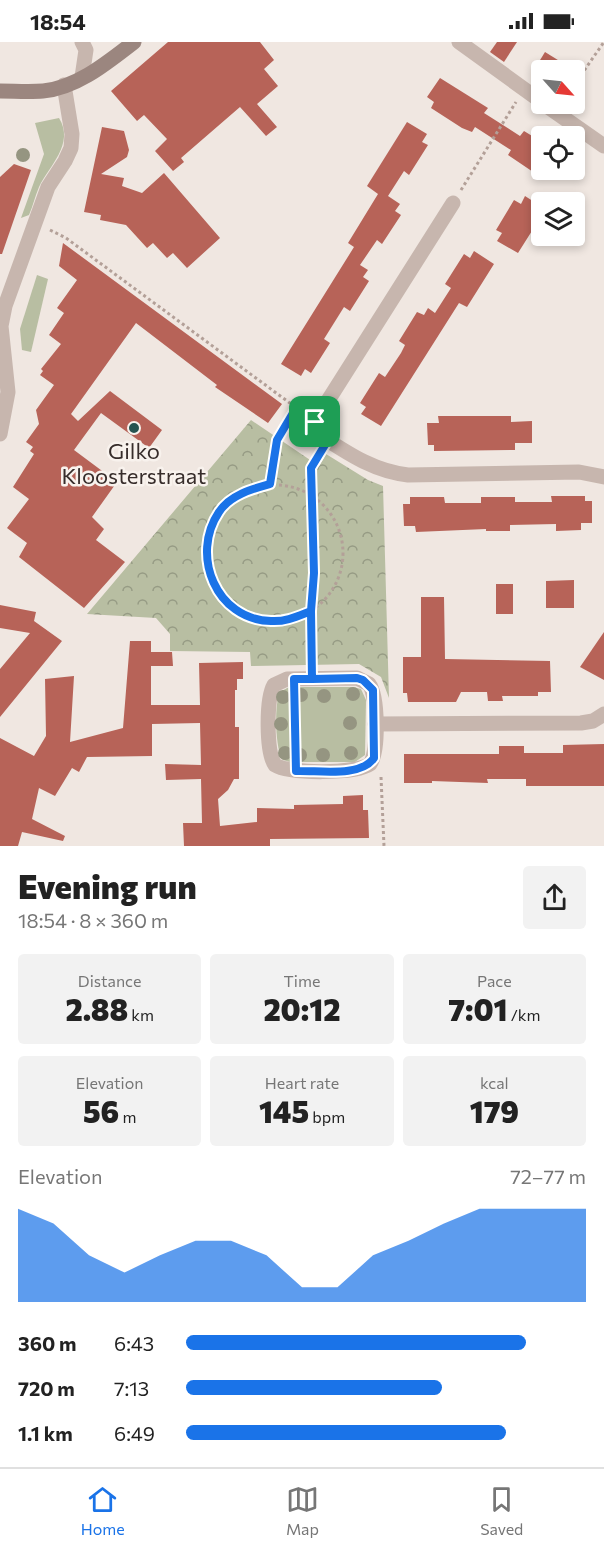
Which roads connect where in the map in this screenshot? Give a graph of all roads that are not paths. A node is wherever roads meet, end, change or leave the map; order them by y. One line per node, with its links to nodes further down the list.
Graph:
1 (82, 42): 4 (street)
2 (134, 42): 4 (street)
3 (459, 42): 7 (street)
4 (82, 77): 5 (street)
5 (64, 85): 6 (street); 11 (street)
6 (0, 91)
7 (531, 95)
8 (559, 114): 9 (street)
9 (604, 146)
10 (453, 203): 12 (street)
11 (0, 434)
12 (604, 477)
13 (604, 714): 14 (street)
14 (375, 724): 14 (street)

